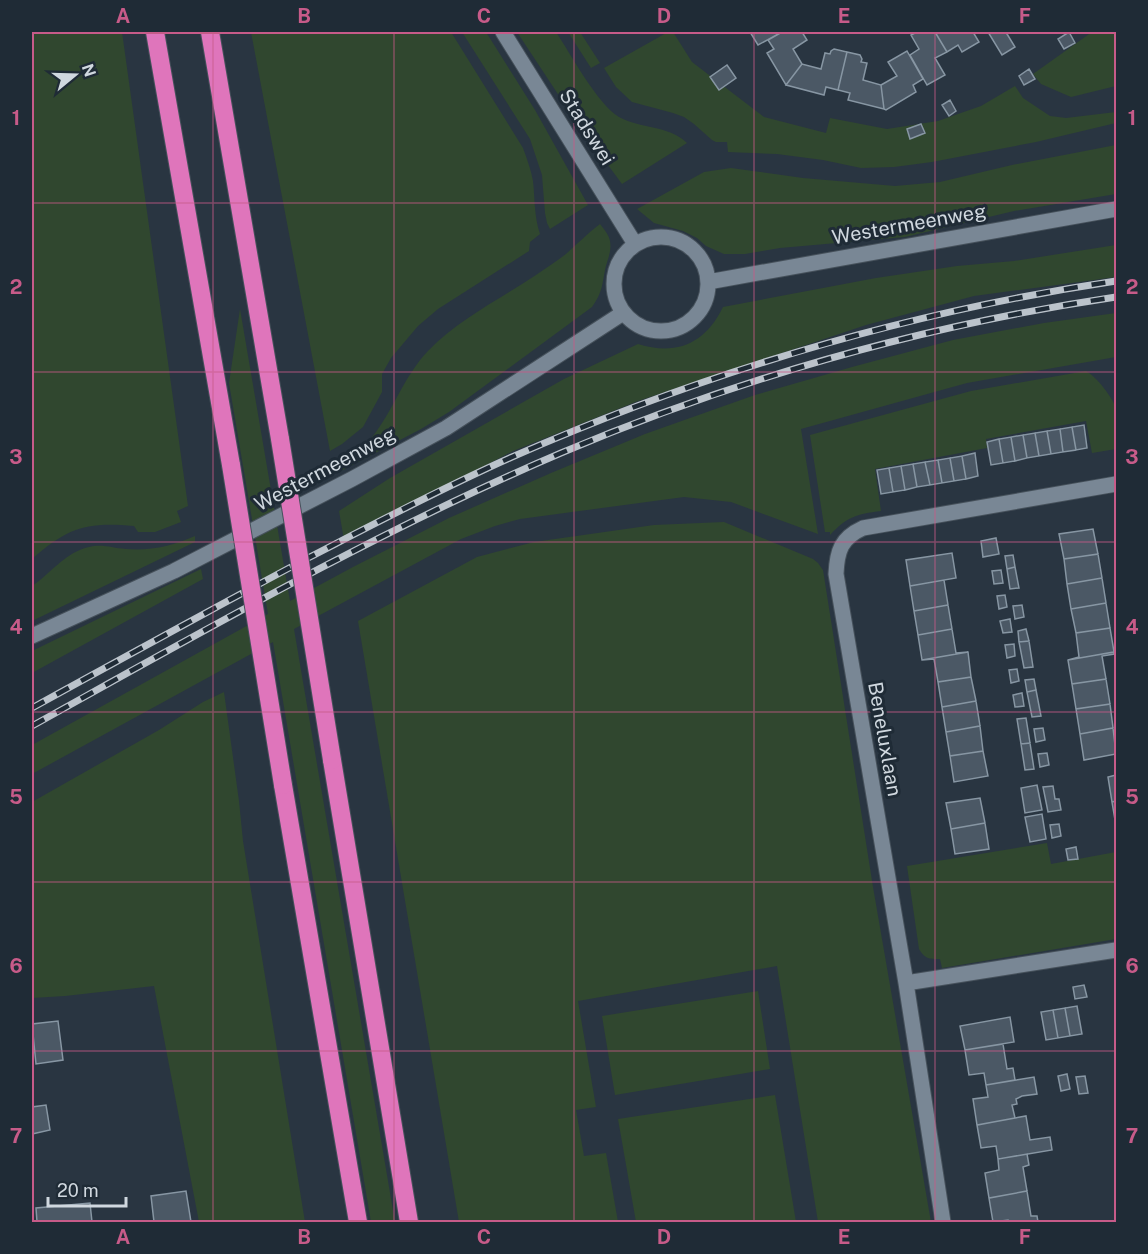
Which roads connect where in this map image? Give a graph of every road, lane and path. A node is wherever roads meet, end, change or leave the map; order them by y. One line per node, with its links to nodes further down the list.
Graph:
1 (155, 32): 12 (highway, bridge)
2 (210, 32): 13 (highway, bridge)
3 (503, 32): 5 (street, Stadswei)
4 (1116, 209): 6 (street, Westermeenweg)
5 (635, 244): 6 (street); 7 (street)
6 (708, 282): 7 (street)
7 (623, 313): 9 (street, Westermeenweg)
8 (1116, 484): 11 (street, Beneluxlaan)
9 (32, 636)
10 (1116, 950): 11 (street)
11 (906, 983): 14 (street, Beneluxlaan)
12 (356, 1222)
13 (409, 1222)
14 (944, 1222)

